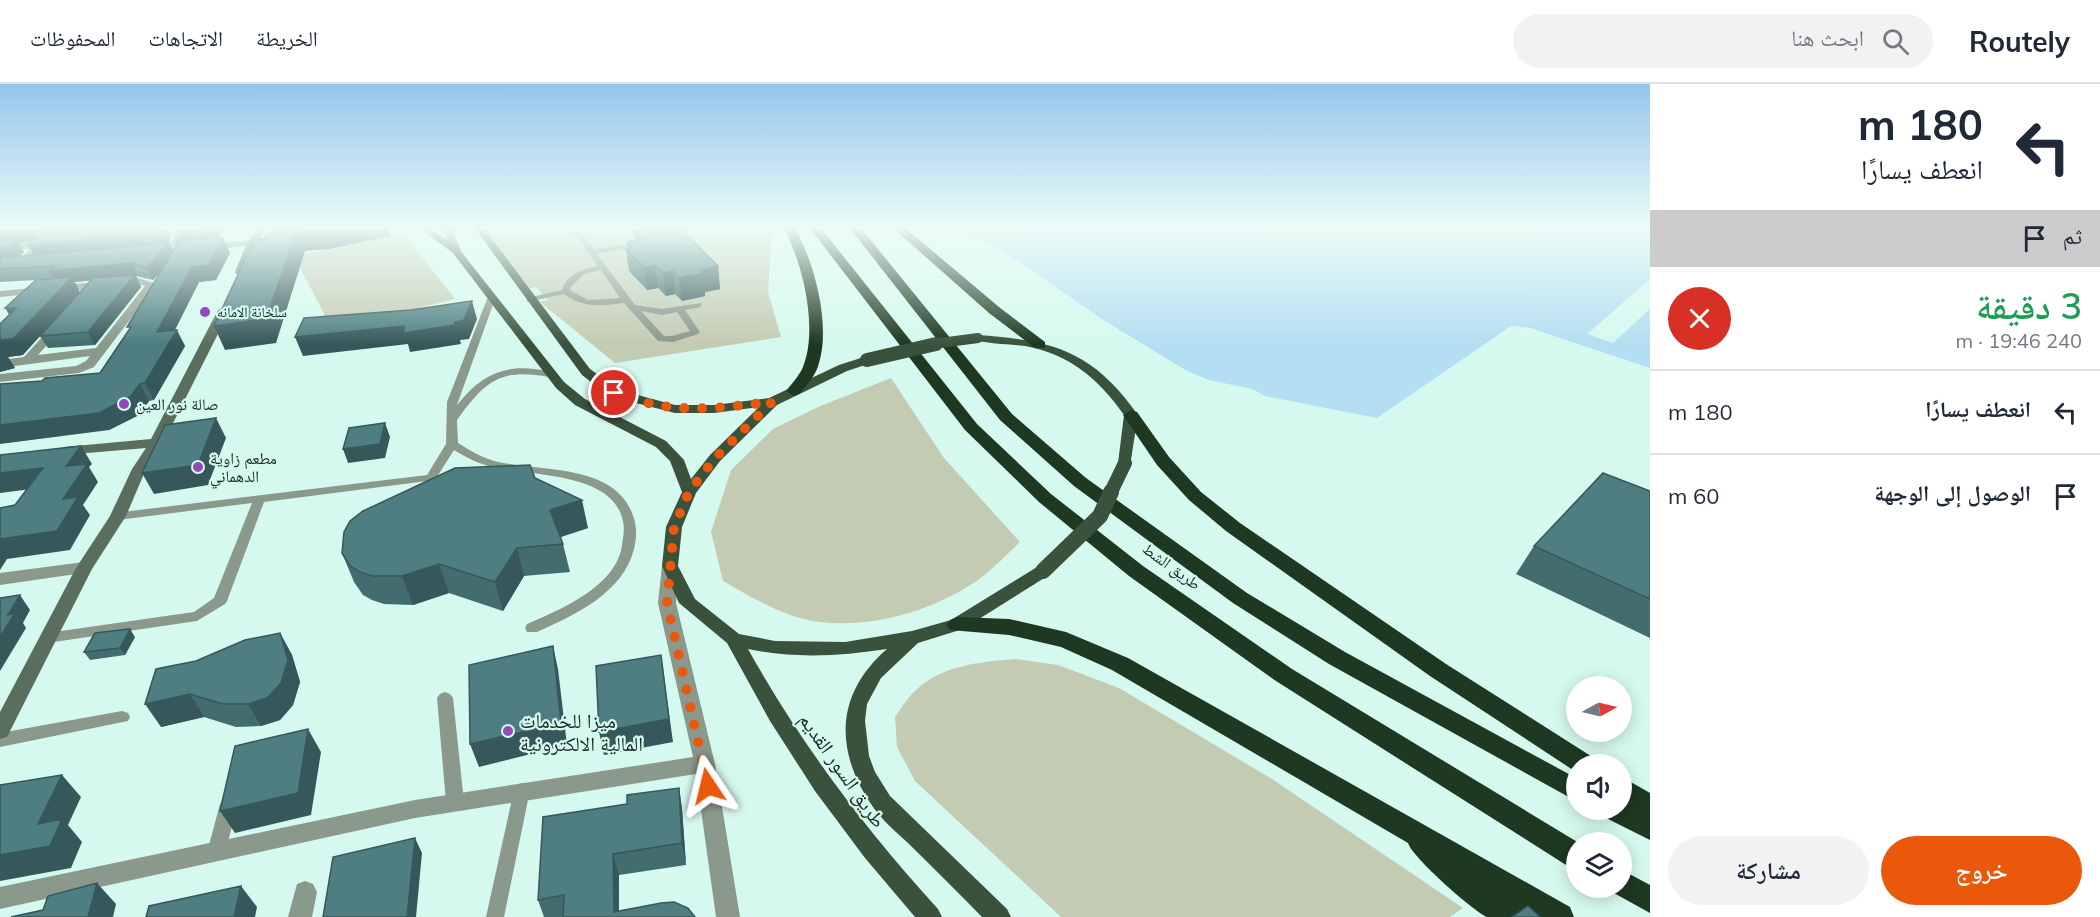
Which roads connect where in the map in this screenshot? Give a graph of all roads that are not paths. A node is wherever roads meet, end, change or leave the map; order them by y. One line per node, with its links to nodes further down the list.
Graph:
1 (242, 266): 31 (street)
2 (467, 266): 13 (main road)
3 (506, 266): 14 (main road)
4 (806, 266): 27 (highway)
5 (845, 266): 65 (highway, طريق الشط)
6 (885, 266): 56 (highway, طريق الشط)
7 (942, 266): 21 (highway)
8 (603, 267): 11 (lane); 16 (lane)
9 (95, 285): 10 (street); 15 (street); 22 (street)
10 (31, 290): 12 (street); 18 (street)
11 (566, 291): 14 (lane); 16 (lane)
12 (0, 294)
13 (491, 299): 25 (main road); 30 (lane)
14 (530, 300): 28 (main road)
15 (80, 302)
16 (630, 304): 19 (lane); 19 (lane)
17 (698, 305): 19 (lane)
18 (18, 306)
19 (680, 309)
20 (65, 319): 23 (street)
21 (1040, 345): 27 (main road, bridge); 29 (main road)
22 (100, 351): 23 (street); 26 (street)
23 (27, 361): 24 (street)
24 (0, 364)
25 (549, 374): 30 (lane); 38 (main road)
26 (0, 378)
27 (794, 391): 28 (main road)
28 (772, 402): 38 (main road)
29 (1131, 415): 44 (main road, bridge); 53 (highway)
30 (452, 420): 32 (lane)
31 (156, 443): 33 (street); 40 (street)
32 (452, 444): 34 (lane); 37 (lane)
33 (47, 452)
34 (516, 468): 35 (lane); 45 (lane)
35 (482, 471)
36 (447, 476): 37 (lane)
37 (431, 478): 39 (lane)
38 (689, 492): 41 (main road)
39 (260, 498): 40 (lane); 46 (lane)
40 (118, 516): 42 (street)
41 (670, 566): 47 (main road); 54 (street)
42 (84, 568): 43 (street); 46 (street)
43 (0, 579)
44 (957, 625): 48 (main road); 62 (highway)
45 (532, 628)
46 (47, 638): 51 (street)
47 (734, 639): 48 (main road); 73 (main road, طريق السور القديم)
48 (912, 639): 74 (main road)
49 (445, 698): 59 (lane)
50 (122, 717): 52 (lane)
51 (0, 731)
52 (0, 740)
53 (1568, 754)
54 (705, 764): 57 (street); 72 (street)
55 (234, 784): 64 (lane)
56 (1566, 784)
57 (522, 790): 59 (street); 71 (lane)
58 (1632, 795): 60 (highway)
59 (455, 802): 64 (street)
60 (1650, 807)
61 (1632, 818): 63 (highway)
62 (1406, 826): 75 (highway); 76 (highway)
63 (1650, 828)
64 (218, 849): 68 (street)
65 (1566, 850)
66 (1632, 889): 69 (highway)
67 (305, 892): 70 (street)
68 (0, 898)
69 (1650, 900)
70 (300, 917)
71 (495, 917)
72 (728, 917)
73 (930, 917)
74 (999, 917)
75 (1511, 917)
76 (1560, 917)

